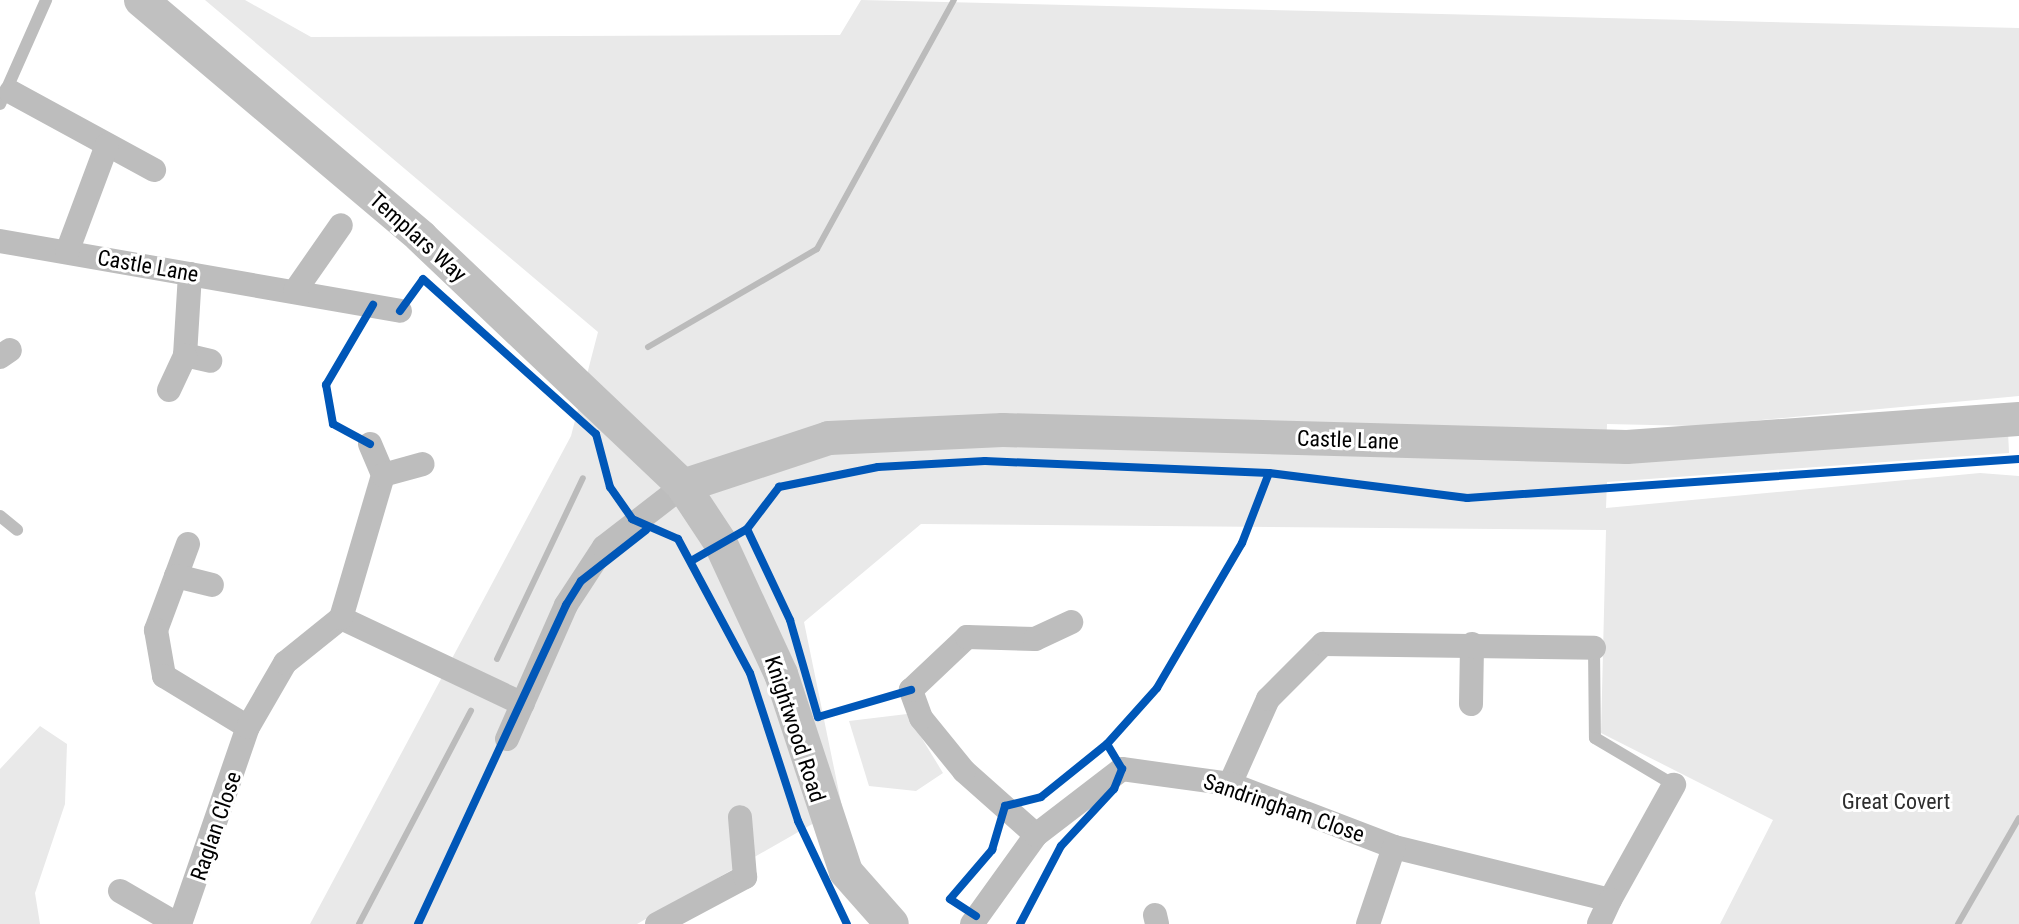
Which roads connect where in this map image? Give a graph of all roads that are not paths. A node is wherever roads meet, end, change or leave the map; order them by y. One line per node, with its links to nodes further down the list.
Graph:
1 (46, 0): 3 (lane)
2 (141, 0): 19 (street, Templars Way)
3 (5, 98): 4 (street)
4 (107, 145): 5 (street); 8 (street)
5 (154, 170)
6 (341, 225): 10 (street)
7 (0, 241): 8 (street, Castle Lane)
8 (67, 252): 9 (street, Castle Lane)
9 (190, 274): 10 (street, Castle Lane); 12 (street)
10 (295, 291): 11 (street, Castle Lane)
11 (400, 311)
12 (185, 355): 13 (street); 14 (street)
13 (210, 361)
14 (169, 390)
15 (2019, 419): 19 (street, Castle Lane)
16 (370, 444): 18 (street)
17 (423, 464): 18 (street)
18 (383, 475): 25 (street)
19 (683, 486): 29 (street); 42 (street, Knightwood Road)
20 (0, 516): 21 (lane)
21 (17, 530)
22 (188, 544): 23 (street)
23 (176, 576): 24 (street); 31 (street)
24 (212, 585)
25 (341, 618): 29 (street); 31 (street, Raglan Close)
26 (1071, 622): 36 (street)
27 (1472, 644): 28 (street); 30 (street); 33 (street)
28 (1594, 648): 34 (lane)
29 (523, 704): 32 (street)
30 (1471, 704)
31 (248, 727): 40 (street, Raglan Close)
32 (507, 739)
33 (1230, 784): 36 (street, Sandringham Close); 37 (street, Sandringham Close)
34 (1674, 785): 39 (street)
35 (740, 817): 41 (street)
36 (1036, 835): 43 (street, Sandringham Close)
37 (1394, 847): 39 (street, Sandringham Close); 44 (street)
38 (120, 891): 40 (street, Raglan Close)
39 (1610, 900): 45 (street)
40 (178, 924)
41 (657, 924)
42 (892, 924)
43 (972, 924)
44 (1368, 924)
45 (1599, 924)

